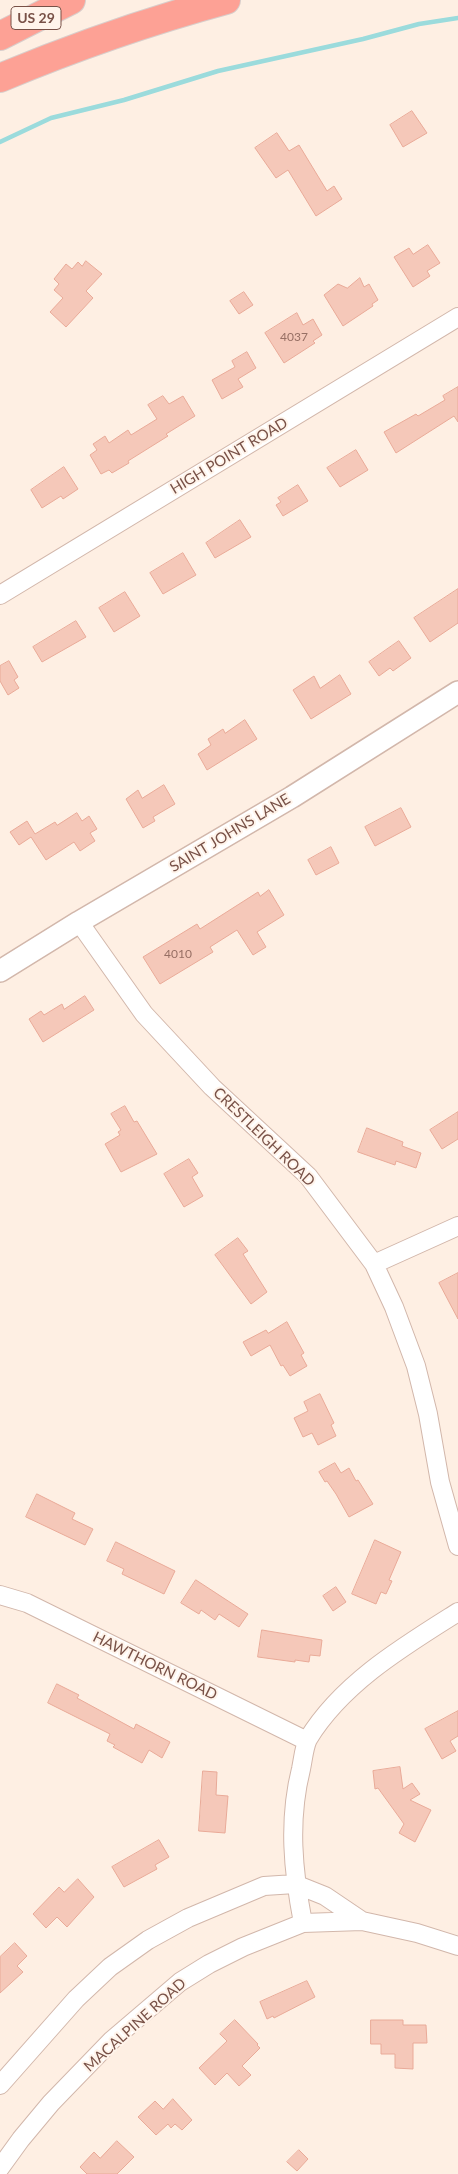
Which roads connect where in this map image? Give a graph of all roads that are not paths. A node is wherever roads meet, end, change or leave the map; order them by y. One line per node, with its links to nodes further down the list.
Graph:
1 (71, 0): 3 (highway, US 29)
2 (226, 0): 4 (highway)
3 (0, 36)
4 (0, 78)
5 (458, 317): 6 (street, HIGH POINT ROAD)
6 (0, 595)
7 (458, 692): 8 (street, SAINT JOHNS LANE)
8 (79, 922): 9 (street, SAINT JOHNS LANE); 11 (street, CRESTLEIGH ROAD)
9 (0, 971)
10 (458, 1226): 11 (street)
11 (374, 1264): 12 (street, CRESTLEIGH ROAD)
12 (458, 1546)
13 (0, 1596): 15 (street, HAWTHORN ROAD)
14 (458, 1612): 15 (street)
15 (307, 1741): 16 (street)
16 (295, 1884): 17 (street, MACALPINE ROAD); 18 (street); 20 (street, MACALPINE ROAD)
17 (362, 1921): 18 (street, MACALPINE ROAD); 19 (street, MACALPINE ROAD)
18 (303, 1923): 21 (street, MACALPINE ROAD)
19 (458, 1946)
20 (0, 2085)
21 (0, 2168)

